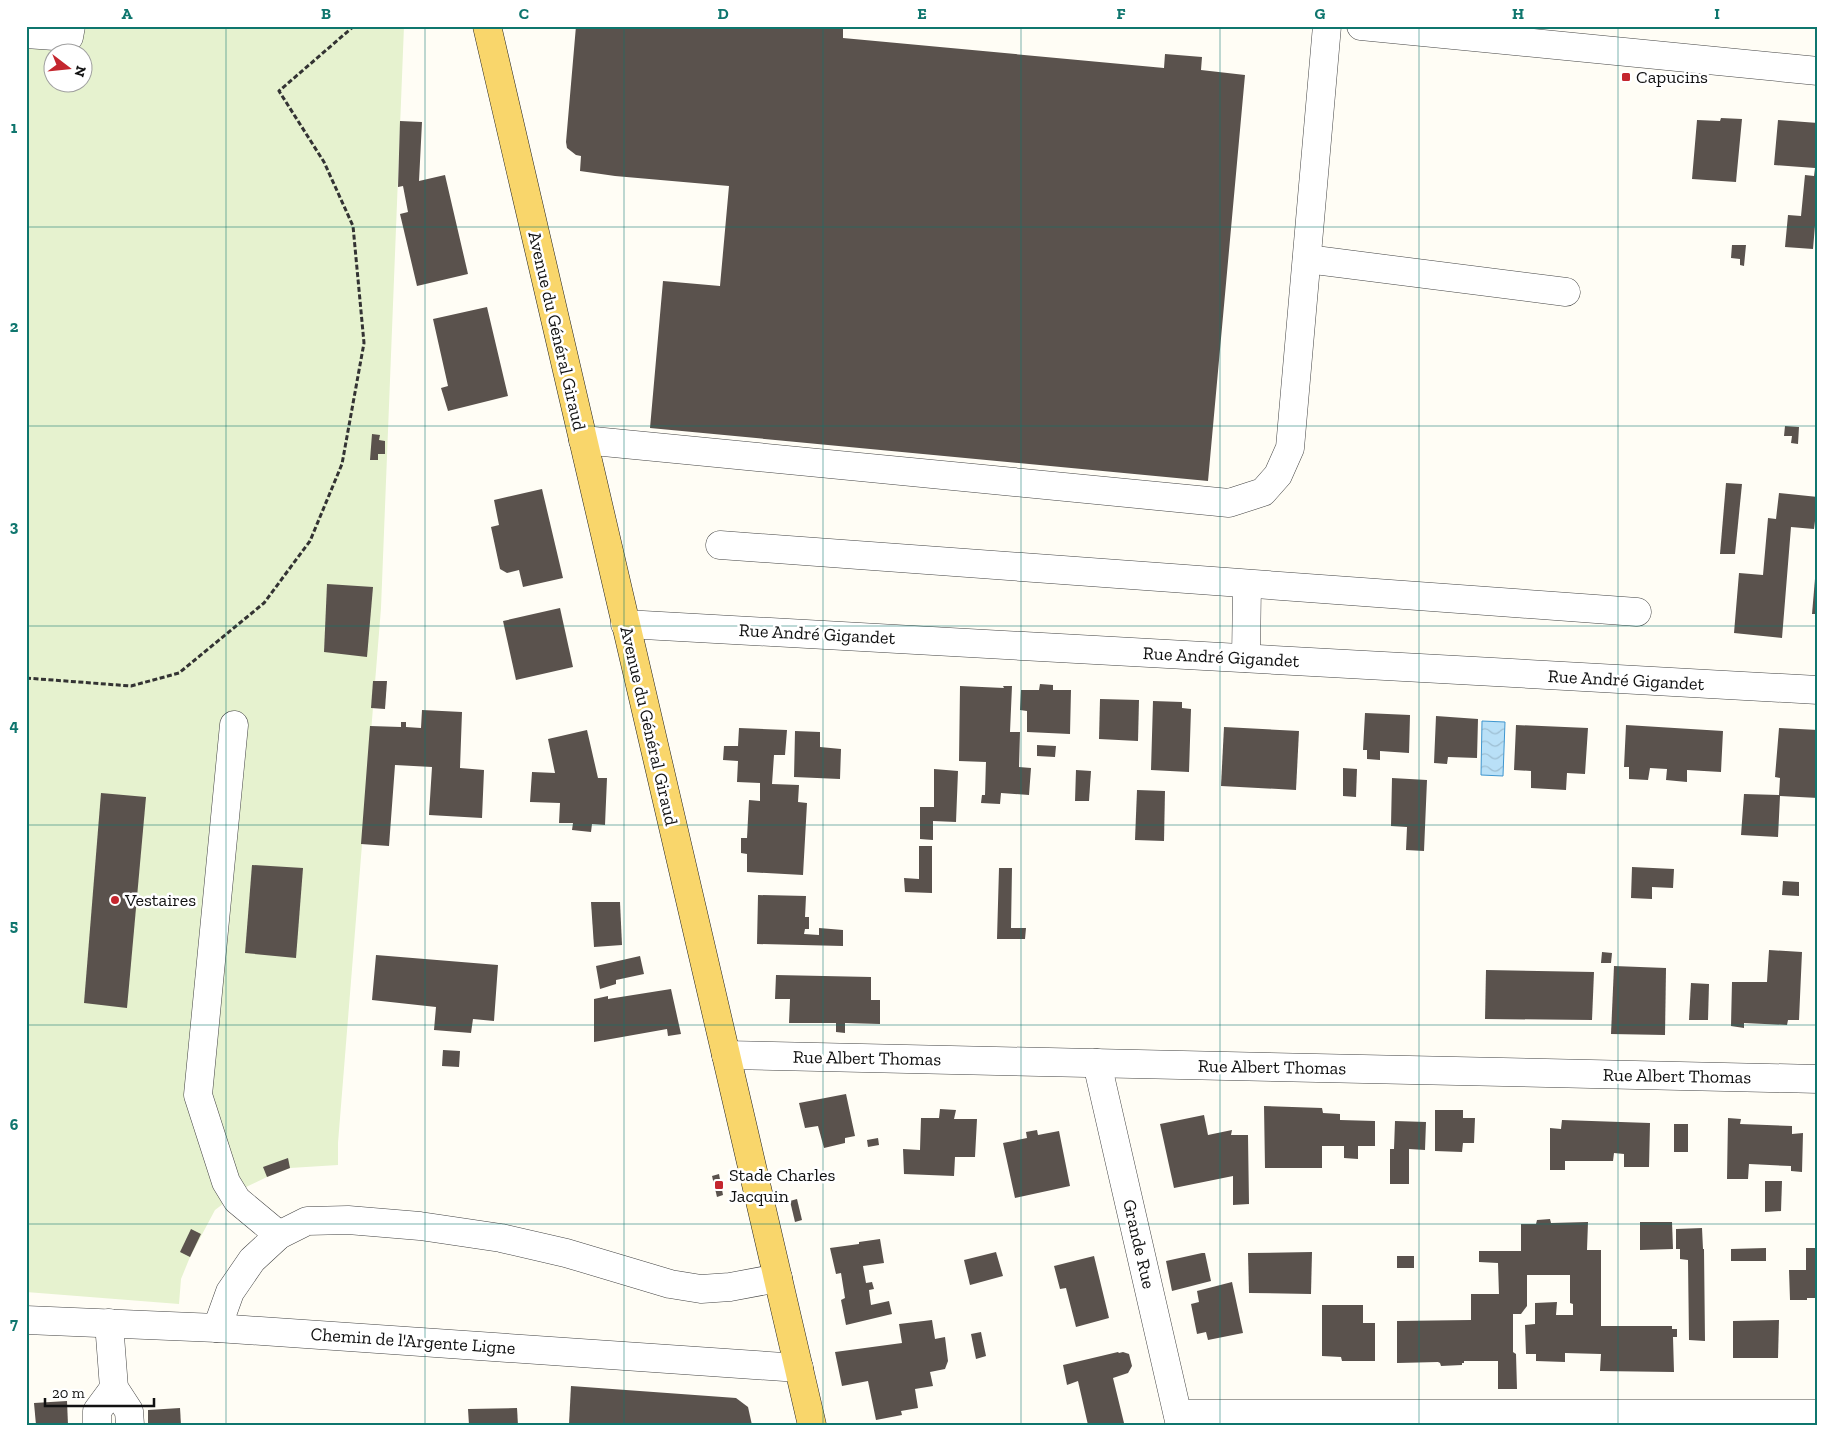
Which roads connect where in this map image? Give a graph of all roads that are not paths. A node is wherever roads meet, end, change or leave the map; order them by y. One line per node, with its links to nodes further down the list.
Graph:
1 (71, 26): 5 (street)
2 (487, 26): 10 (main road, Avenue du Général Giraud)
3 (1327, 26): 8 (street)
4 (1361, 26): 6 (street)
5 (26, 34)
6 (1569, 36): 7 (street)
7 (1818, 71)
8 (1307, 259): 9 (street); 10 (street)
9 (1566, 292)
10 (583, 440): 14 (main road, Avenue du Général Giraud)
11 (720, 545): 12 (street)
12 (1248, 584): 13 (street); 15 (street)
13 (1637, 612)
14 (625, 624): 15 (street, Rue André Gigandet); 18 (main road, Avenue du Général Giraud)
15 (1246, 658): 16 (street, Rue André Gigandet)
16 (1818, 690)
17 (234, 726): 21 (street)
18 (726, 1056): 19 (street, Rue Albert Thomas); 22 (main road, Avenue du Général Giraud)
19 (1097, 1063): 20 (street, Rue Albert Thomas); 29 (street, Grande Rue)
20 (1818, 1079)
21 (279, 1235): 22 (street); 25 (street)
22 (778, 1278): 26 (main road, Avenue du Général Giraud)
23 (26, 1320): 24 (street, Chemin de l'Argente Ligne)
24 (109, 1323): 25 (street, Chemin de l'Argente Ligne); 27 (street)
25 (217, 1328): 26 (street, Chemin de l'Argente Ligne)
26 (799, 1368): 32 (main road, Avenue du Général Giraud)
27 (114, 1388): 30 (street); 31 (street)
28 (1818, 1414): 29 (street)
29 (1179, 1419)
30 (97, 1425)
31 (130, 1425)
32 (812, 1425)

